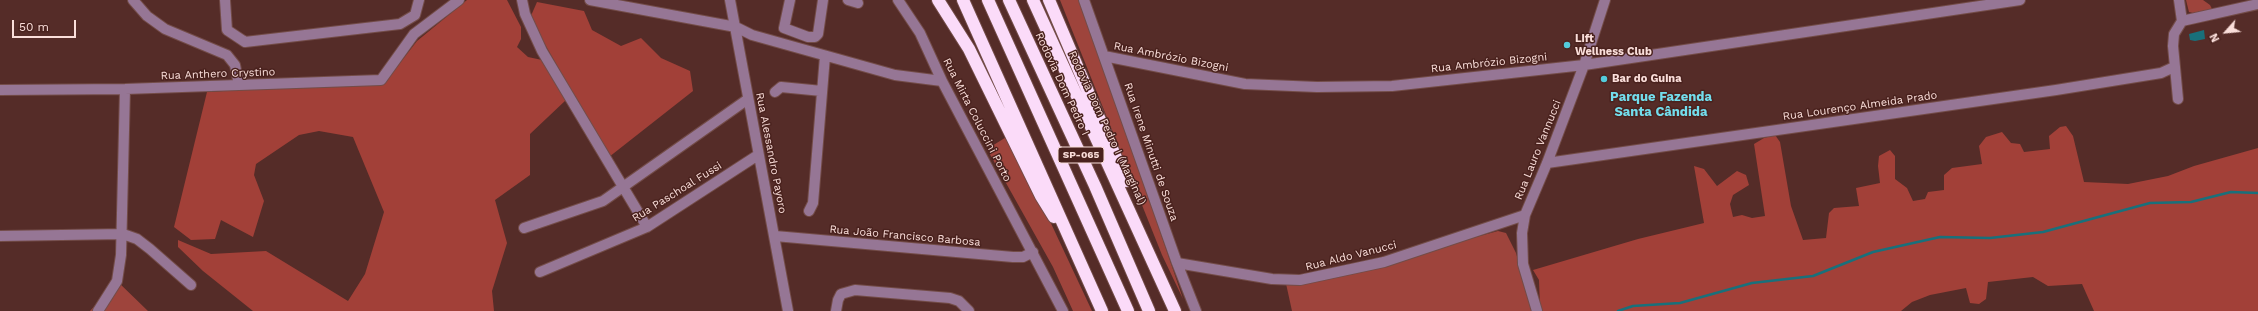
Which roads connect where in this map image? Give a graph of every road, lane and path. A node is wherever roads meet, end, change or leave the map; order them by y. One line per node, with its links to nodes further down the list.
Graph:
1 (133, 0): 31 (street)
2 (225, 0): 3 (street)
3 (419, 0)
4 (459, 0): 31 (street, Rua Anthero Crystino)
5 (522, 0): 40 (street)
6 (590, 0): 25 (street)
7 (730, 0): 25 (street, Rua Alessandro Payoro)
8 (790, 0): 9 (street)
9 (823, 0)
10 (848, 0): 22 (street)
11 (898, 0): 30 (street, Rua Mirta Coluccini Porto)
12 (938, 0): 49 (highway)
13 (963, 0): 49 (highway)
14 (988, 0): 60 (highway, SP-065)
15 (1008, 0): 61 (highway, Rodovia Dom Pedro I / SP-065)
16 (1033, 0): 51 (highway, Rodovia Dom Pedro I (Marginal) / SP-065)
17 (1049, 0): 51 (highway)
18 (1084, 0): 27 (street, Rua Irene Minutti de Souza)
19 (1605, 0): 28 (street, Rua Lauro Vannucci)
20 (2020, 0): 28 (street, Rua Ambrózio Bizogni)
21 (2179, 0): 24 (street)
22 (858, 3)
23 (2258, 4): 24 (street)
24 (2182, 20): 29 (street)
25 (736, 27): 26 (street); 36 (street, Rua Alessandro Payoro)
26 (825, 56): 30 (street); 34 (street)
27 (1104, 56): 28 (street, Rua Ambrózio Bizogni); 50 (street, Rua Irene Minutti de Souza)
28 (1584, 65): 39 (street, Rua Lauro Vannucci)
29 (2174, 67): 37 (street); 39 (street, Rua Lourenço Almeida Prado)
30 (942, 81): 48 (street, Rua Mirta Coluccini Porto)
31 (239, 85): 32 (street, Rua Anthero Crystino)
32 (125, 89): 33 (street, Rua Anthero Crystino); 45 (street)
33 (0, 90)
34 (822, 91): 35 (street); 41 (street)
35 (775, 92)
36 (748, 99): 38 (street, Rua Alessandro Payoro); 40 (street)
37 (2178, 99)
38 (758, 155): 43 (street, Rua Paschoal Fussi); 47 (street, Rua Alessandro Payoro)
39 (1547, 163): 42 (street, Rua Lauro Vannucci)
40 (622, 187): 43 (street); 44 (street)
41 (809, 211)
42 (1525, 215): 50 (street, Rua Aldo Vanucci); 64 (street, Rua Lauro Vannucci)
43 (647, 227): 52 (street, Rua Paschoal Fussi)
44 (524, 228)
45 (123, 234): 46 (street); 53 (street); 54 (street)
46 (0, 236)
47 (775, 236): 48 (street, Rua João Francisco Barbosa); 55 (street, Rua Alessandro Payoro)
48 (1033, 252): 58 (street, Rua Mirta Coluccini Porto)
49 (1076, 253): 59 (highway)
50 (1177, 263): 63 (street, Rua Irene Minutti de Souza)
51 (1157, 267): 62 (highway)
52 (540, 272)
53 (191, 285)
54 (98, 311)
55 (788, 311)
56 (836, 311): 57 (street)
57 (969, 311)
58 (1063, 311)
59 (1102, 311)
60 (1128, 311)
61 (1149, 311)
62 (1176, 311)
63 (1196, 311)
64 (1537, 311)

